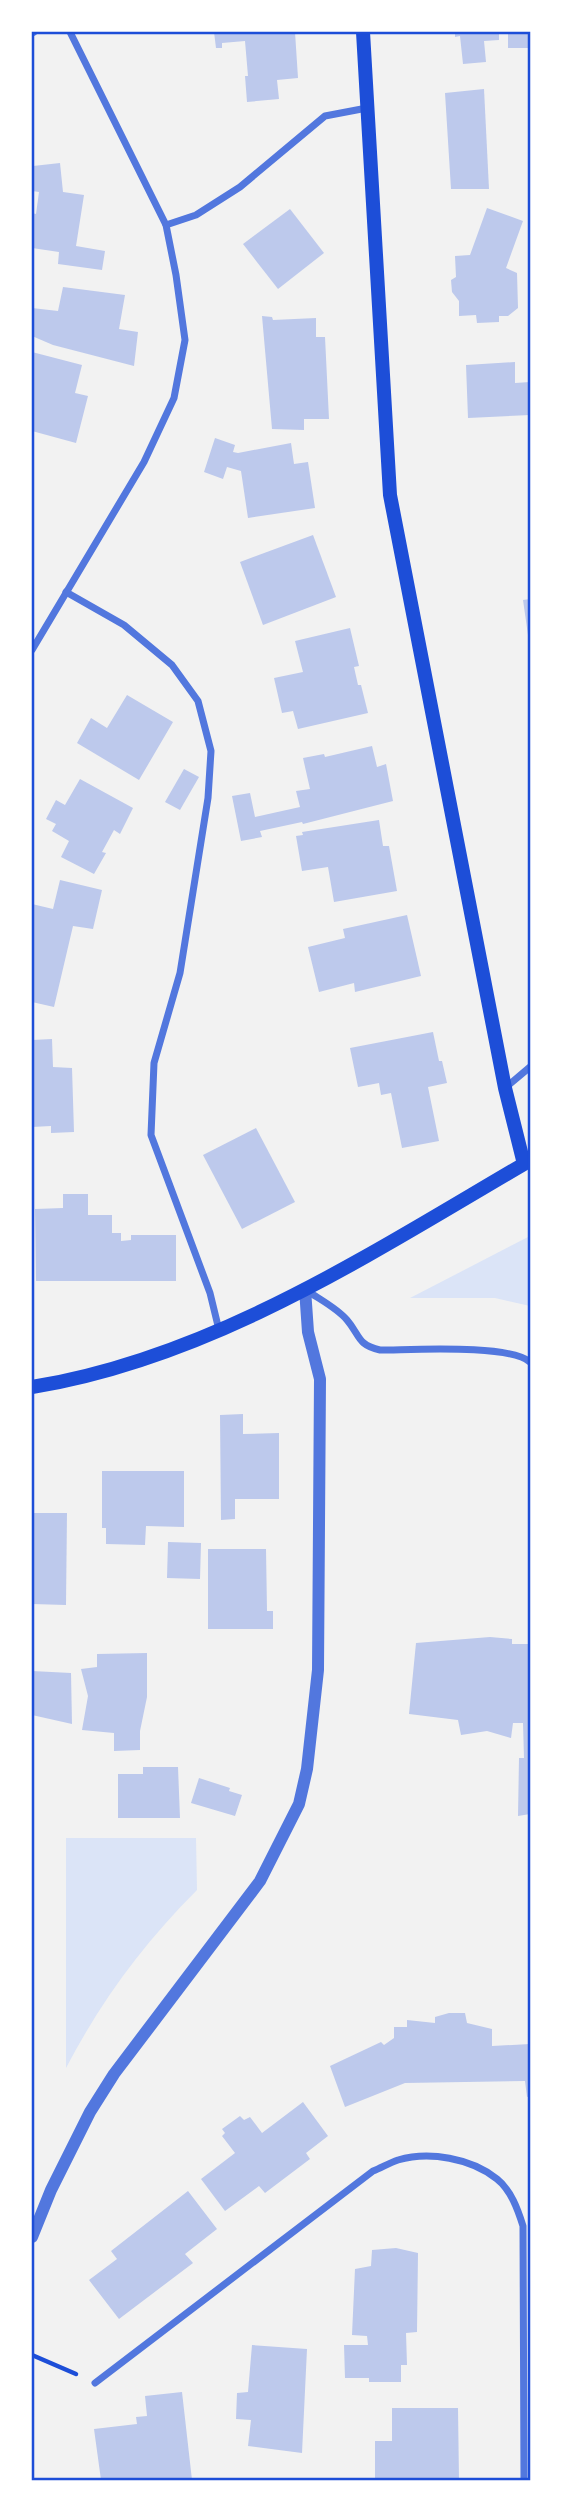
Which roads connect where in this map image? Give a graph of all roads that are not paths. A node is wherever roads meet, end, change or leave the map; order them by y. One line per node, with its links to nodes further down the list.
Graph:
1 (70, 32): 4 (street)
2 (363, 32): 3 (main road)
3 (367, 108): 4 (street); 8 (main road)
4 (166, 225): 5 (street)
5 (66, 592): 6 (street); 11 (street)
6 (32, 650)
7 (530, 1067): 8 (street)
8 (505, 1088): 9 (main road)
9 (527, 1162): 10 (main road)
10 (305, 1290): 11 (main road); 12 (street); 14 (street)
11 (219, 1330): 13 (main road)
12 (530, 1362)
13 (32, 1387)
14 (32, 2237)
15 (95, 2383): 16 (street)
16 (524, 2480)

